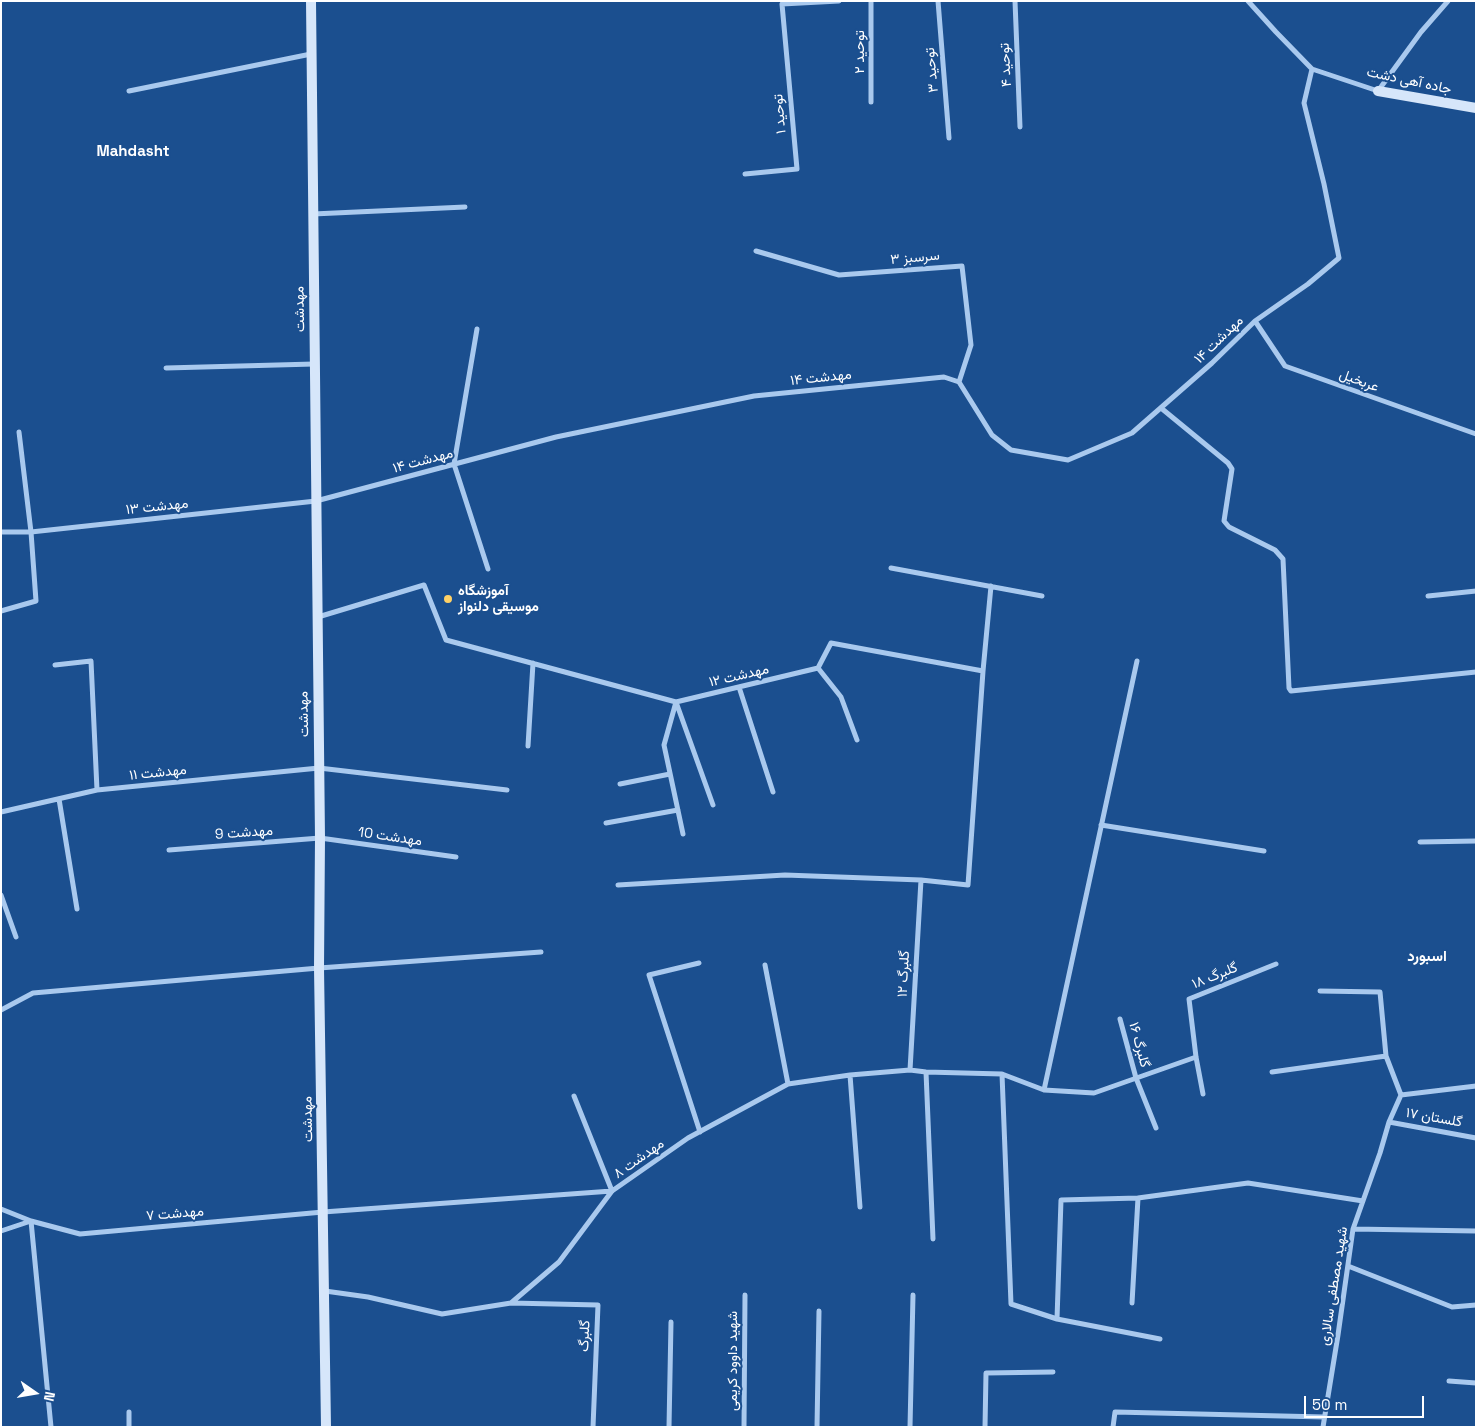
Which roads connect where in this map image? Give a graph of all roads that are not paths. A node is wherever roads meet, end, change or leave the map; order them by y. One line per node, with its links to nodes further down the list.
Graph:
1 (311, 1): 9 (street, مهدشت)
2 (839, 1): 8 (street)
3 (871, 1): 13 (street, توحید ۲)
4 (938, 1): 16 (street, توحید ۳)
5 (1015, 1): 15 (street, توحید ۴)
6 (1248, 1): 10 (street, جاده آهی دشت)
7 (1448, 1): 12 (street)
8 (820, 2): 17 (street, توحید ۱)
9 (311, 54): 11 (street); 19 (street, مهدشت)
10 (1312, 69): 12 (street, جاده آهی دشت); 21 (street, مهدشت ۱۴)
11 (128, 91)
12 (1378, 91): 14 (street, جاده آهی دشت)
13 (871, 102)
14 (1476, 108)
15 (1020, 127)
16 (949, 138)
17 (745, 174)
18 (465, 207): 19 (street)
19 (313, 214): 23 (street, مهدشت)
20 (756, 251): 25 (street, سرسبز ۳)
21 (1255, 321): 26 (street, مهدشت ۱۴); 28 (street, عربخیل)
22 (477, 329): 29 (street)
23 (314, 364): 24 (street); 30 (street, مهدشت)
24 (166, 368)
25 (959, 382): 26 (street, مهدشت ۱۴); 29 (street, مهدشت ۱۴)
26 (1161, 408): 46 (street)
27 (19, 432): 32 (street)
28 (1476, 434)
29 (454, 464): 30 (street, مهدشت ۱۴); 34 (street)
30 (316, 502): 32 (street, مهدشت ۱۳); 40 (street, مهدشت)
31 (1, 532): 32 (street, مهدشت ۱۳)
32 (31, 532): 39 (street)
33 (891, 568): 35 (street)
34 (488, 569)
35 (990, 586): 37 (street); 45 (street)
36 (1476, 591): 38 (street)
37 (1042, 596)
38 (1428, 596)
39 (1, 611)
40 (317, 617): 42 (street, مهدشت ۱۲); 51 (street, مهدشت)
41 (1137, 661): 62 (street)
42 (533, 663): 48 (street, مهدشت ۱۲); 50 (street)
43 (55, 665): 54 (street)
44 (818, 668): 45 (street); 47 (street, مهدشت ۱۲); 49 (street)
45 (983, 671): 70 (street)
46 (1476, 672)
47 (739, 687): 48 (street, مهدشت ۱۲); 56 (street)
48 (676, 702): 52 (street); 58 (street)
49 (857, 740)
50 (528, 746)
51 (318, 768): 54 (street, مهدشت ۱۱); 55 (street, مهدشت ۱۱); 64 (street, مهدشت)
52 (670, 774): 53 (street); 59 (street)
53 (620, 784)
54 (97, 790): 57 (street, مهدشت ۱۱)
55 (507, 790)
56 (773, 792)
57 (59, 799): 60 (street, مهدشت ۱۱); 73 (street)
58 (713, 805)
59 (678, 810): 61 (street); 63 (street)
60 (1, 812)
61 (606, 823)
62 (1101, 825): 68 (street); 93 (street)
63 (683, 834)
64 (320, 838): 67 (street, مهدشت 9); 69 (street, مهدشت 10); 79 (street, مهدشت)
65 (1476, 841): 66 (street)
66 (1420, 842)
67 (169, 850)
68 (1264, 851)
69 (456, 857)
70 (921, 880): 71 (street); 85 (street, گلبرگ ١٢)
71 (618, 885)
72 (1, 895): 74 (street)
73 (77, 909)
74 (16, 937)
75 (541, 952): 79 (street)
76 (699, 962): 99 (street)
77 (1276, 964): 84 (street, گلبرگ ۱۸)
78 (765, 965): 91 (street)
79 (318, 968): 81 (street); 106 (street, مهدشت)
80 (1320, 991): 83 (street)
81 (1, 1010)
82 (1120, 1019): 90 (street, گلبرگ ۱۶)
83 (1386, 1056): 87 (street); 95 (street)
84 (1196, 1057): 90 (street, مهدشت ۸); 94 (street)
85 (910, 1070): 86 (street, مهدشت ۸); 89 (street, مهدشت ۸)
86 (926, 1072): 88 (street, مهدشت ۸); 111 (street)
87 (1272, 1072)
88 (1002, 1074): 93 (street, مهدشت ۸); 120 (street)
89 (850, 1075): 91 (street, مهدشت ۸); 104 (street)
90 (1136, 1078): 93 (street, مهدشت ۸); 98 (street, گلبرگ ۱۶)
91 (788, 1084): 99 (street, مهدشت ۸)
92 (1476, 1086): 95 (street)
93 (1044, 1090)
94 (1203, 1094)
95 (1401, 1095): 97 (street, شهید مصطفی سالاری)
96 (574, 1096): 101 (street)
97 (1389, 1122): 100 (street, گلستان ۱۷); 103 (street, شهید مصطفی سالاری)
98 (1156, 1128)
99 (700, 1132): 101 (street, مهدشت ۸)
100 (1476, 1138)
101 (612, 1191): 106 (street, مهدشت ۷); 116 (street, مهدشت ۸)
102 (1138, 1198): 103 (street); 117 (street); 120 (street)
103 (1363, 1201): 108 (street, شهید مصطفی سالاری)
104 (860, 1207)
105 (1, 1209): 107 (street, مهدشت ۷)
106 (323, 1212): 107 (street, مهدشت ۷); 113 (street, مهدشت)
107 (31, 1221): 109 (street); 128 (street)
108 (1354, 1229): 110 (street); 112 (street, شهید مصطفی سالاری)
109 (1, 1231)
110 (1476, 1231)
111 (933, 1238)
112 (1348, 1266): 118 (street); 127 (street, شهید مصطفی سالاری)
113 (325, 1292): 116 (street); 130 (street, مهدشت)
114 (745, 1295): 133 (street, شهید داوود کریمی)
115 (913, 1295): 135 (street)
116 (511, 1303): 131 (street, گلبرگ)
117 (1132, 1303)
118 (1476, 1305)
119 (819, 1311): 134 (street)
120 (1057, 1319): 122 (street)
121 (671, 1322): 132 (street)
122 (1160, 1339)
123 (1053, 1372): 136 (street)
124 (1449, 1381): 125 (street)
125 (1476, 1383)
126 (130, 1412): 129 (street)
127 (1324, 1417): 137 (street); 138 (street, شهید مصطفی سالاری)
128 (51, 1427)
129 (129, 1427)
130 (326, 1427)
131 (593, 1427)
132 (669, 1427)
133 (744, 1427)
134 (817, 1427)
135 (910, 1427)
136 (985, 1427)
137 (1112, 1427)
138 (1322, 1427)

